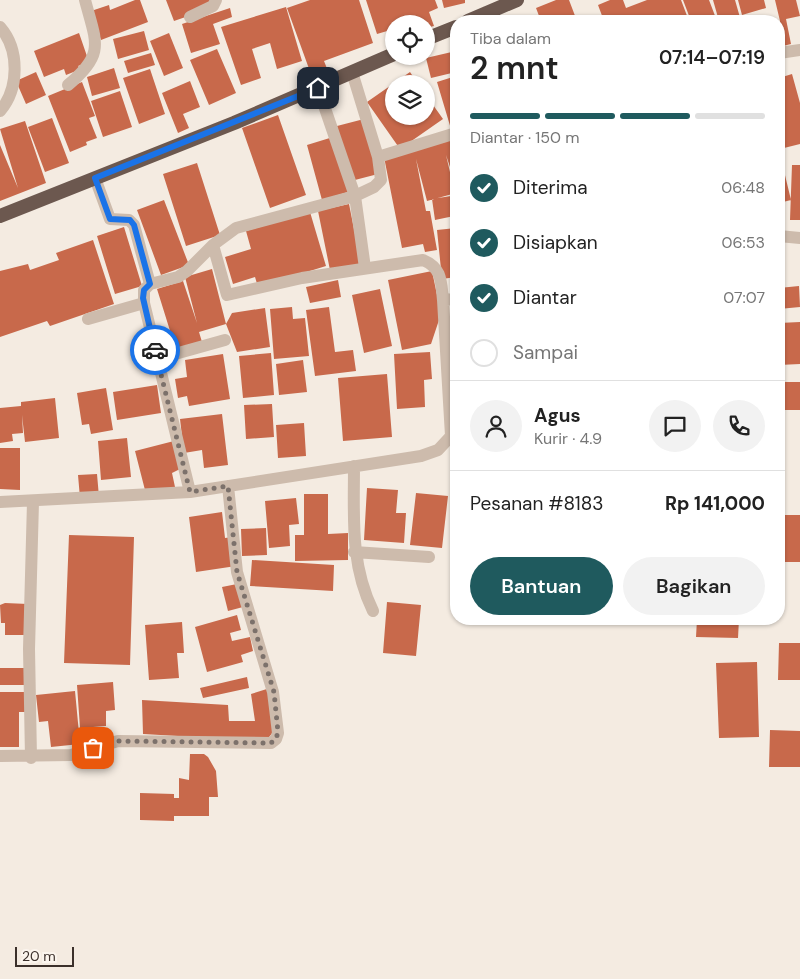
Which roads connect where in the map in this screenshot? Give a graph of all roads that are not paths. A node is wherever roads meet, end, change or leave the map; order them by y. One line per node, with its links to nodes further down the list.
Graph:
1 (84, 0): 13 (street)
2 (216, 0): 5 (street)
3 (517, 0): 4 (highway)
4 (482, 15)
5 (190, 17)
6 (0, 28): 15 (street)
7 (450, 29): 8 (highway)
8 (435, 36)
9 (800, 50): 10 (street)
10 (785, 52)
11 (385, 58): 12 (highway)
12 (352, 72): 14 (highway); 17 (street)
13 (68, 85)
14 (318, 88): 18 (highway); 19 (street)
15 (0, 111)
16 (450, 135): 17 (street)
17 (378, 157): 19 (street)
18 (95, 178): 20 (highway); 25 (street)
19 (355, 196): 23 (street); 24 (street)
20 (0, 216)
21 (785, 237): 22 (street)
22 (800, 238)
23 (213, 245): 24 (street); 25 (street)
24 (365, 268): 26 (street)
25 (150, 284): 28 (street)
26 (443, 300): 27 (street); 32 (street)
27 (450, 300)
28 (144, 303): 29 (street); 31 (street)
29 (88, 319)
30 (225, 340): 31 (street)
31 (157, 359): 36 (street)
32 (450, 386)
33 (450, 439): 34 (street)
34 (354, 466): 35 (street); 39 (street)
35 (228, 486): 36 (street); 43 (street)
36 (190, 492): 38 (street)
37 (0, 502): 38 (street)
38 (33, 502): 43 (street)
39 (354, 552): 40 (street); 41 (street)
40 (429, 557)
41 (373, 611)
42 (0, 756): 43 (street)
43 (31, 758)

